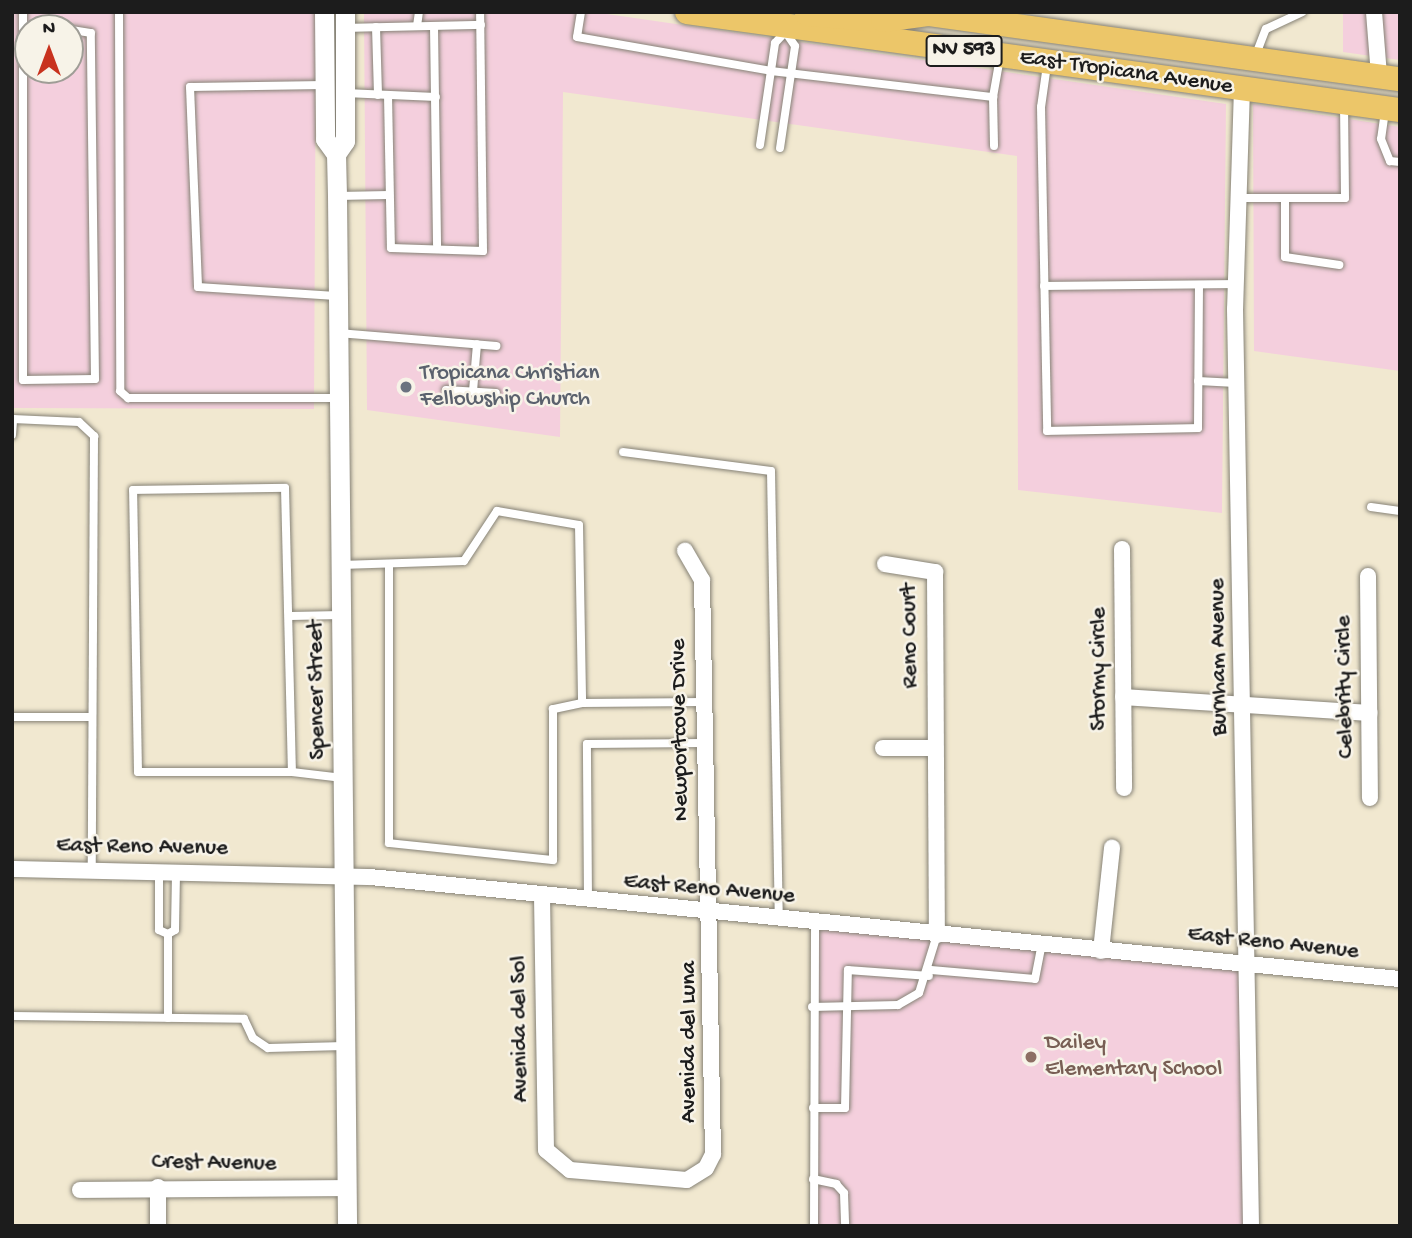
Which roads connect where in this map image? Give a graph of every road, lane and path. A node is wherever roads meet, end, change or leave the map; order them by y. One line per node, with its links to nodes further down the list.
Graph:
1 (118, 12): 58 (lane)
2 (324, 12): 26 (street, Spencer Street)
3 (419, 12): 12 (lane)
4 (480, 12): 11 (lane)
5 (581, 12): 21 (lane)
6 (687, 12): 15 (main road, East Tropicana Avenue / NV 593)
7 (1302, 12): 18 (lane)
8 (1374, 12): 24 (street)
9 (922, 13): 15 (main road, East Tropicana Avenue); 18 (main road, East Tropicana Avenue / NV 593)
10 (345, 20): 14 (lane); 28 (street, Spencer Street)
11 (481, 25): 13 (lane); 44 (lane)
12 (417, 26): 13 (lane); 14 (lane)
13 (434, 26): 31 (lane)
14 (376, 27): 29 (lane)
15 (783, 28): 17 (main road, East Tropicana Avenue / NV 593); 21 (lane); 22 (lane)
16 (84, 32): 25 (lane)
17 (1001, 56): 19 (main road, East Tropicana Avenue / NV 593); 32 (lane)
18 (1255, 58): 20 (main road, East Tropicana Avenue / NV 593); 23 (main road)
19 (1047, 62): 23 (main road, East Tropicana Avenue / NV 593); 47 (lane)
20 (1319, 68): 24 (main road, East Tropicana Avenue / NV 593); 27 (main road)
21 (771, 71): 22 (lane); 35 (lane)
22 (792, 74): 32 (lane); 37 (lane)
23 (1169, 77): 27 (main road, East Tropicana Avenue / NV 593)
24 (1389, 78)
25 (25, 84)
26 (324, 85): 38 (street, Spencer Street); 49 (lane)
27 (1242, 88): 33 (main road, East Tropicana Avenue / NV 593); 42 (street, Burnham Avenue)
28 (345, 93): 29 (lane); 38 (street, Spencer Street)
29 (378, 94): 30 (lane)
30 (388, 95): 31 (lane); 40 (lane)
31 (436, 97): 44 (lane)
32 (993, 97): 36 (lane)
33 (1344, 103): 34 (main road, East Tropicana Avenue / NV 593); 43 (lane)
34 (1393, 109): 39 (lane)
35 (760, 145)
36 (994, 146)
37 (780, 148)
38 (335, 154): 41 (street, Spencer Street)
39 (1400, 162)
40 (389, 195): 41 (lane); 44 (lane)
41 (337, 196): 49 (street, Spencer Street)
42 (1239, 198): 43 (lane); 46 (street, Burnham Avenue)
43 (1285, 199): 45 (lane)
44 (437, 245)
45 (1339, 265)
46 (1236, 284): 48 (lane); 54 (street, Burnham Avenue)
47 (1044, 286): 48 (lane); 53 (lane)
48 (1199, 286): 53 (lane)
49 (338, 296): 50 (street, Spencer Street)
50 (338, 333): 51 (lane); 58 (street, Spencer Street)
51 (477, 344): 52 (lane); 56 (lane)
52 (496, 346)
53 (1198, 382): 54 (lane)
54 (1236, 383): 74 (street, Burnham Avenue)
55 (446, 390): 56 (lane)
56 (472, 391): 57 (lane)
57 (496, 393)
58 (340, 398): 67 (street, Spencer Street)
59 (12, 435): 76 (lane)
60 (623, 452): 93 (lane)
61 (1371, 507): 62 (lane)
62 (1400, 510)
63 (685, 550): 72 (street, Newportcove Drive)
64 (1122, 550): 71 (street, Stormy Circle)
65 (389, 564): 67 (lane); 73 (lane); 73 (lane)
66 (885, 564): 80 (street, Reno Court)
67 (341, 565): 69 (street, Spencer Street)
68 (1368, 576): 75 (street, Celebrity Circle)
69 (341, 615): 70 (lane); 82 (street, Spencer Street)
70 (290, 616): 81 (lane); 81 (lane)
71 (1123, 697): 74 (street); 83 (street, Stormy Circle)
72 (703, 702): 73 (lane); 78 (street, Newportcove Drive)
73 (582, 703)
74 (1244, 704): 75 (street); 99 (street, Burnham Avenue)
75 (1369, 713): 84 (street, Celebrity Circle)
76 (92, 717): 77 (lane); 87 (lane)
77 (12, 718)
78 (704, 743): 91 (lane); 92 (street, Newportcove Drive)
79 (883, 748): 80 (street)
80 (935, 748): 96 (street, Reno Court)
81 (292, 772): 82 (lane)
82 (343, 778): 89 (street, Spencer Street)
83 (1124, 788)
84 (1370, 798)
85 (1112, 848): 98 (street)
86 (12, 869): 87 (street, East Reno Avenue)
87 (92, 870): 88 (street, East Reno Avenue)
88 (168, 870): 89 (street, East Reno Avenue); 95 (lane); 95 (lane)
89 (342, 876): 90 (street, East Reno Avenue); 106 (street, Spencer Street)
90 (542, 896): 91 (street, East Reno Avenue); 108 (street, Avenida del Sol)
91 (588, 902): 92 (street, East Reno Avenue)
92 (709, 913): 93 (street, East Reno Avenue); 108 (street, Avenida del Luna)
93 (779, 919): 94 (street, East Reno Avenue)
94 (815, 924): 96 (street, East Reno Avenue); 103 (lane)
95 (168, 934): 105 (lane)
96 (937, 935): 97 (street, East Reno Avenue); 100 (lane)
97 (1042, 944): 98 (street, East Reno Avenue); 100 (lane)
98 (1101, 951): 99 (street, East Reno Avenue)
99 (1248, 963): 101 (street, East Reno Avenue); 117 (street, Burnham Avenue)
100 (930, 973): 102 (lane); 102 (lane)
101 (1400, 979)
102 (847, 1006): 103 (lane); 107 (lane)
103 (812, 1007): 107 (lane)
104 (12, 1016): 105 (lane)
105 (168, 1018): 106 (lane)
106 (346, 1046): 111 (street, Spencer Street)
107 (813, 1108): 109 (lane)
108 (706, 1168)
109 (813, 1179): 115 (lane); 116 (lane)
110 (158, 1187): 111 (street, Crest Avenue); 112 (street, Crest Avenue); 113 (street)
111 (347, 1188): 114 (street, Spencer Street)
112 (80, 1190)
113 (158, 1226)
114 (347, 1226)
115 (814, 1226)
116 (845, 1226)
117 (1251, 1226)

